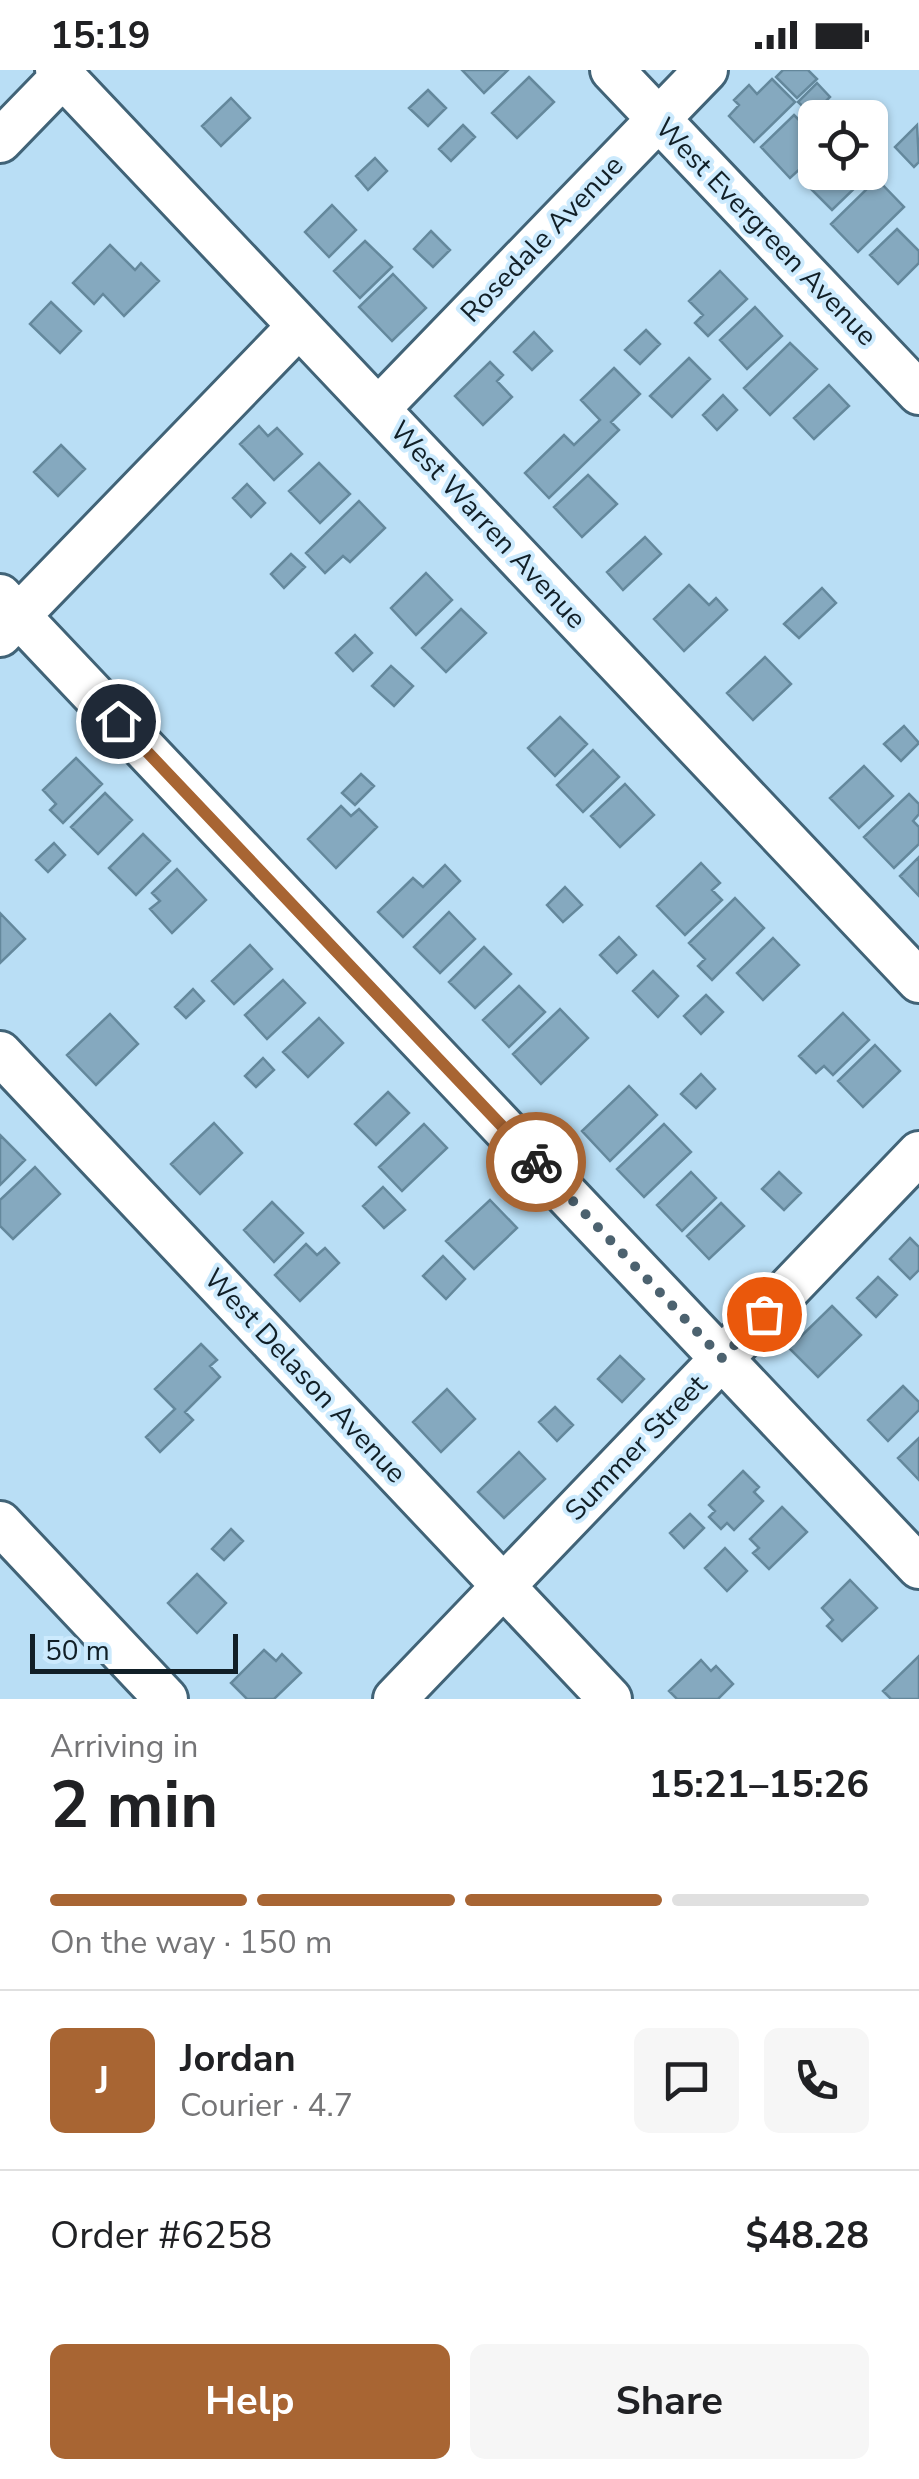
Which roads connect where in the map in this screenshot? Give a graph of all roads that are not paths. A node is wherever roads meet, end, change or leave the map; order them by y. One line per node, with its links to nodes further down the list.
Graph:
1 (612, 70): 4 (street, West Evergreen Avenue)
2 (706, 70): 4 (street, Rosedale Avenue)
3 (60, 73): 5 (street); 6 (street, West Warren Avenue)
4 (659, 119): 7 (street, West Evergreen Avenue); 8 (street, Rosedale Avenue)
5 (0, 141)
6 (299, 326): 8 (street, West Warren Avenue); 9 (street)
7 (919, 393)
8 (378, 409): 10 (street, West Warren Avenue)
9 (6, 616): 13 (street)
10 (919, 981)
11 (0, 1054): 16 (street, West Delason Avenue)
12 (919, 1153): 13 (street, Summer Street)
13 (722, 1358): 15 (street); 16 (street, Summer Street)
14 (0, 1523): 17 (street)
15 (919, 1567)
16 (503, 1586): 18 (street, Summer Street); 19 (street, West Delason Avenue)
17 (166, 1699)
18 (394, 1699)
19 (610, 1699)

